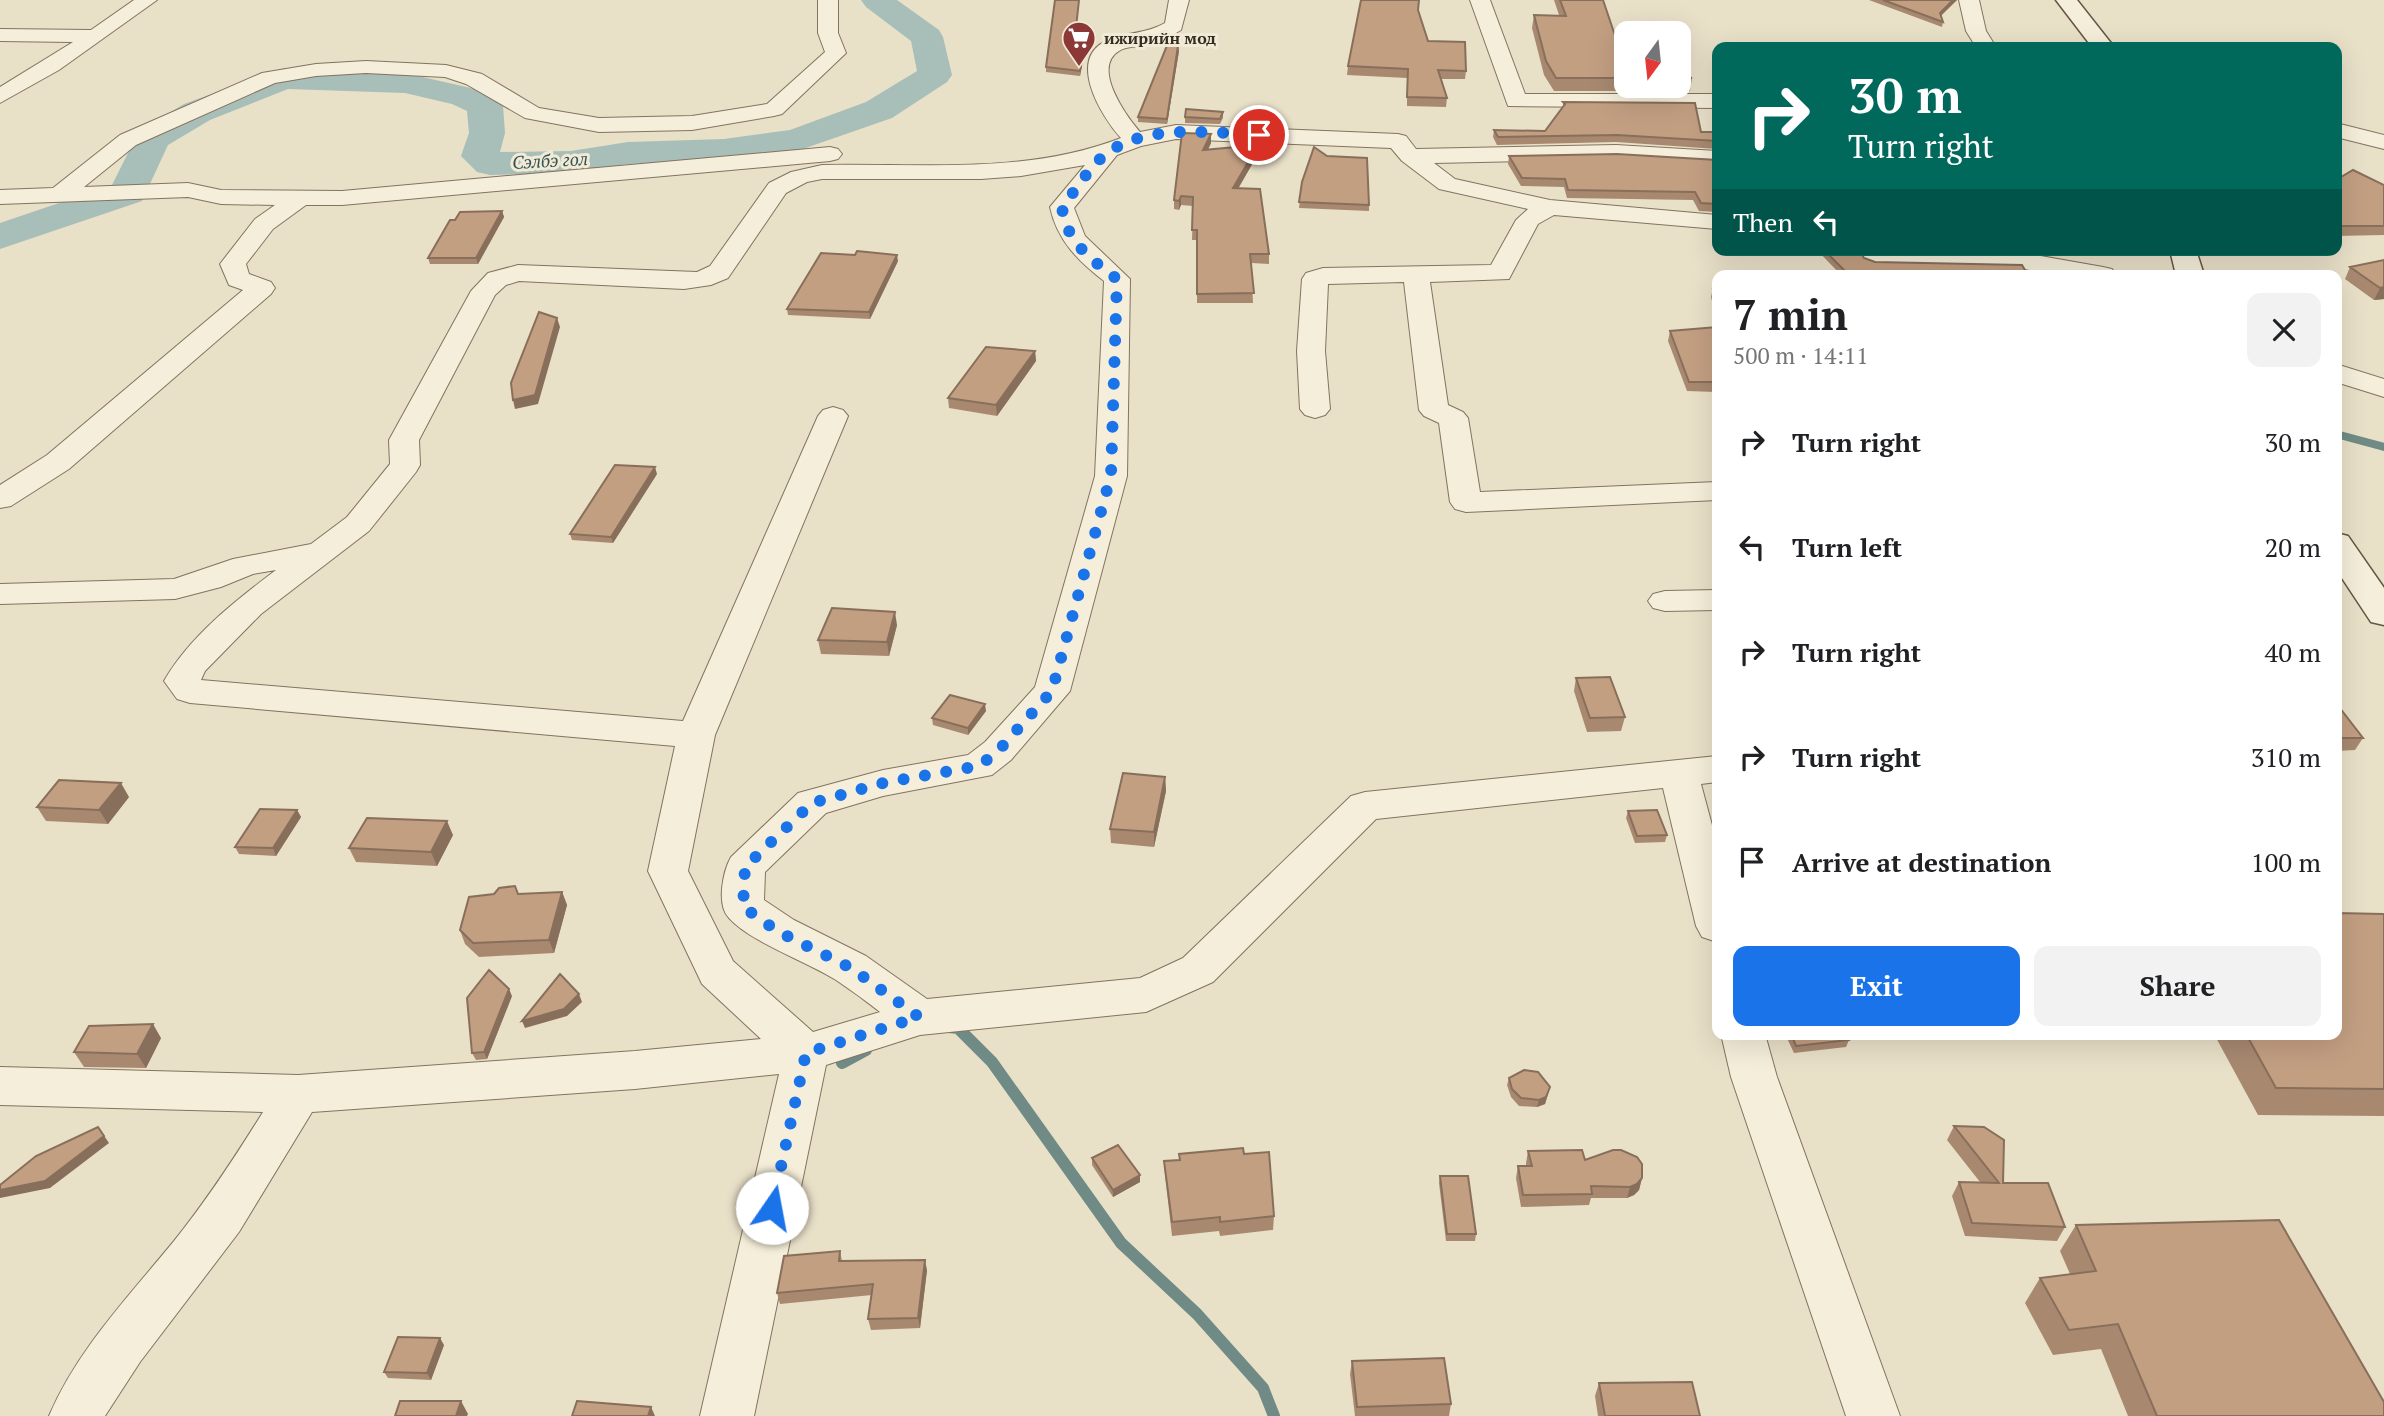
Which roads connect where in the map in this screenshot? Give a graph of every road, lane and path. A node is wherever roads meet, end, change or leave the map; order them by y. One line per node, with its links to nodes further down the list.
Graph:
1 (147, 0): 8 (street)
2 (828, 0): 19 (street)
3 (1179, 0): 15 (street)
4 (1480, 0): 12 (street)
5 (1969, 0): 9 (street)
6 (2066, 0): 10 (main road)
7 (0, 35): 8 (street)
8 (92, 36): 11 (street)
9 (1983, 42)
10 (2099, 42)
11 (0, 96)
12 (1712, 101)
13 (2342, 132): 14 (street)
14 (2384, 142)
15 (1121, 146): 16 (street); 18 (street); 42 (street)
16 (1410, 156): 17 (street); 22 (street)
17 (1712, 158)
18 (884, 169): 21 (street); 33 (street)
19 (67, 193): 20 (street); 21 (street)
20 (0, 197)
21 (299, 199): 32 (street)
22 (1550, 207): 23 (street); 26 (street)
23 (1712, 222)
24 (1872, 256): 25 (street)
25 (2075, 270)
26 (1416, 274): 29 (street); 31 (street)
27 (2342, 375): 28 (street)
28 (2384, 388)
29 (1315, 409)
30 (833, 416): 39 (street)
31 (1712, 491)
32 (0, 499)
33 (318, 552): 35 (street); 39 (street)
34 (2342, 552): 38 (main road)
35 (0, 594)
36 (1712, 600): 37 (street)
37 (1665, 601)
38 (2384, 614)
39 (695, 735): 44 (street)
40 (1698, 771): 41 (street); 42 (street)
41 (1712, 885)
42 (919, 1017): 44 (street)
43 (1745, 1040): 49 (street)
44 (806, 1053): 46 (street); 48 (street)
45 (0, 1086): 46 (street)
46 (299, 1094): 47 (street)
47 (76, 1416)
48 (727, 1416)
49 (1873, 1416)

